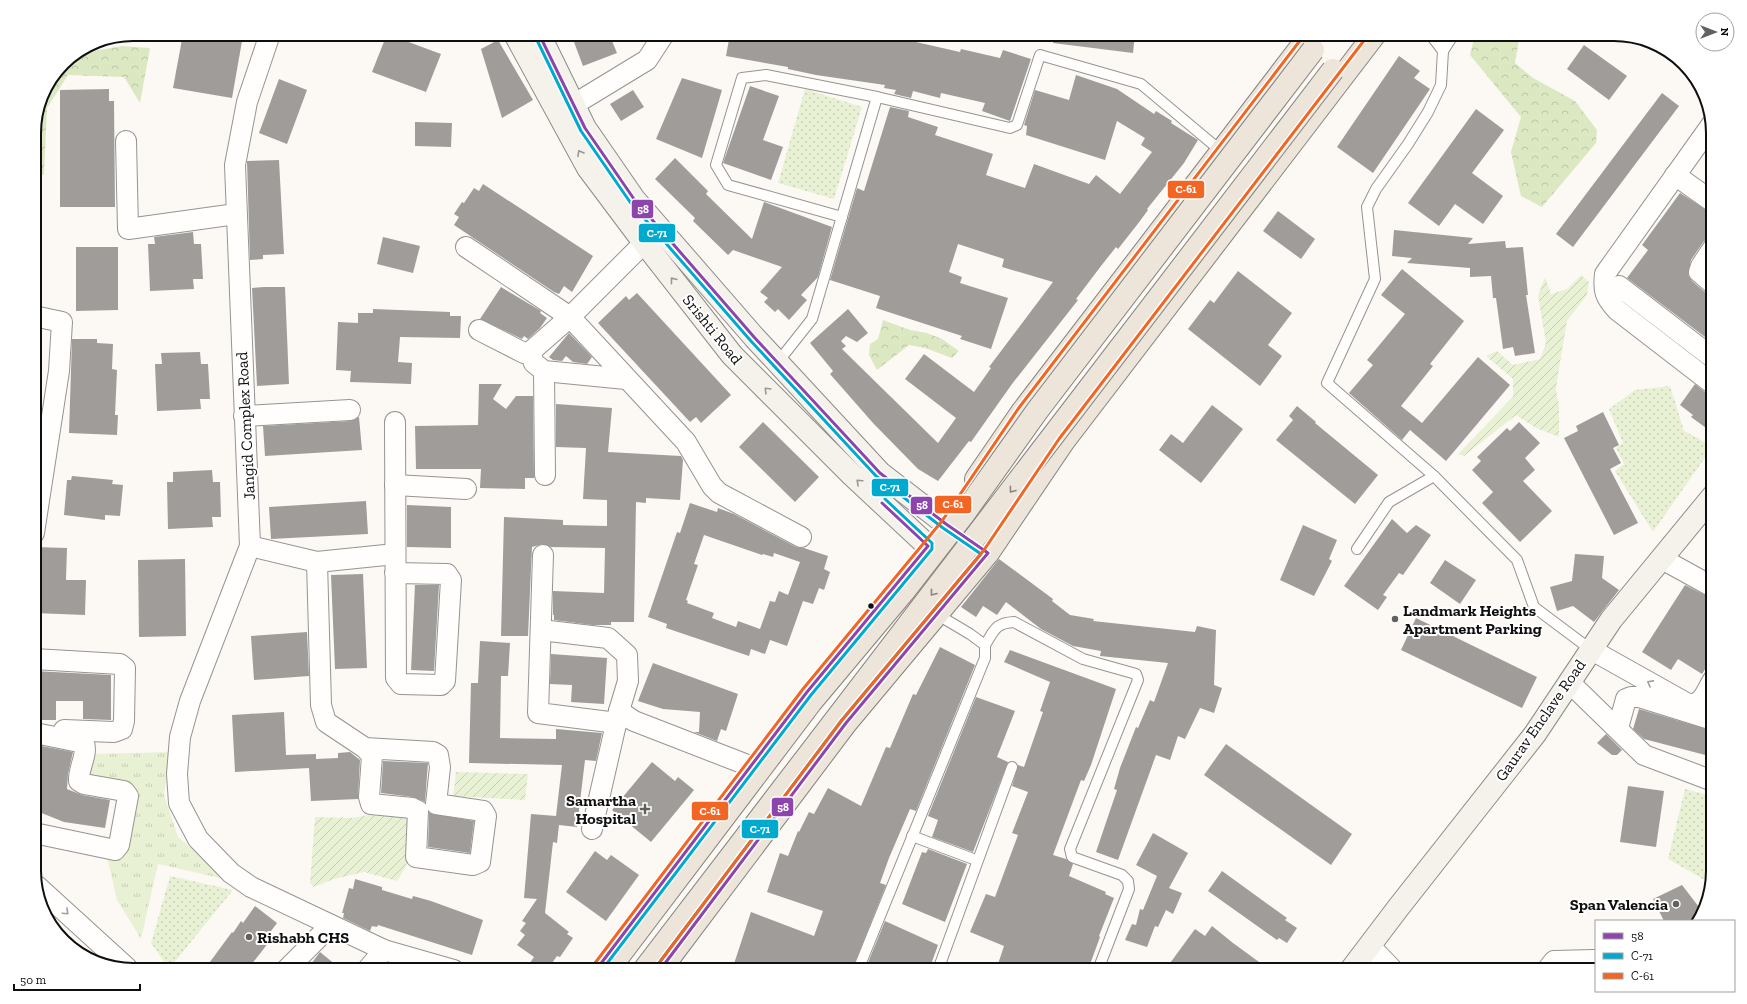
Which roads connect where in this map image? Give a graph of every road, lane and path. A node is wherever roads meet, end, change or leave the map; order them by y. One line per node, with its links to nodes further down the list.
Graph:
1 (268, 41): 21 (street, Jangid Complex Road)
2 (518, 41): 18 (main road, Srishti Road, one-way to 2)
3 (542, 41): 13 (main road, Srishti Road)
4 (659, 41): 13 (street)
5 (1315, 41): 16 (main road)
6 (1316, 41): 92 (main road, bridge)
7 (1356, 41): 93 (main road, one-way to 93, bridge)
8 (1370, 41): 55 (main road)
9 (1435, 41): 11 (lane)
10 (1449, 41): 11 (lane)
11 (1443, 51): 45 (lane)
12 (877, 97): 16 (lane); 22 (lane); 22 (lane)
13 (574, 105): 18 (main road, Srishti Road)
14 (1706, 132): 17 (street)
15 (126, 141): 21 (street)
16 (1221, 152): 50 (main road)
17 (1679, 170): 19 (street); 20 (street); 31 (street)
18 (602, 171): 23 (main road, Srishti Road); 33 (main road, Srishti Road)
19 (1706, 184)
20 (1706, 195)
21 (236, 214): 42 (street, Jangid Complex Road)
22 (842, 217): 37 (lane)
23 (644, 243): 29 (street); 36 (main road, Srishti Road, one-way to 23)
24 (466, 246): 29 (street)
25 (1706, 258): 26 (street)
26 (1706, 278)
27 (1619, 286): 28 (street)
28 (1648, 309): 31 (street); 35 (street)
29 (570, 317): 34 (street); 39 (street)
30 (41, 318): 47 (street)
31 (1636, 325): 40 (street)
32 (479, 330): 34 (street)
33 (754, 337): 36 (main road); 37 (main road, Srishti Road)
34 (530, 352): 38 (street)
35 (1706, 353)
36 (732, 355): 53 (main road, Srishti Road, one-way to 36)
37 (778, 362): 50 (main road, Srishti Road)
38 (544, 371): 39 (street); 44 (street)
39 (626, 379): 51 (street)
40 (1706, 379)
41 (350, 410): 42 (street)
42 (244, 416): 52 (street, Jangid Complex Road)
43 (395, 422): 46 (street)
44 (544, 475)
45 (1434, 476): 54 (lane); 65 (lane)
46 (395, 485): 48 (street); 59 (street)
47 (41, 488)
48 (466, 489)
49 (1706, 505): 57 (main road, Gaurav Enclave Road)
50 (946, 524): 53 (main road); 55 (main road, Srishti Road)
51 (801, 538)
52 (250, 546): 58 (street); 83 (street)
53 (928, 546): 60 (main road, Srishti Road); 75 (main road)
54 (1357, 549)
55 (988, 553): 60 (main road)
56 (543, 555): 63 (street)
57 (1662, 559): 61 (street); 65 (main road, Gaurav Enclave Road)
58 (317, 562): 59 (street); 74 (street)
59 (395, 564): 59 (street)
60 (968, 578): 62 (main road)
61 (1706, 582)
62 (938, 615): 64 (lane); 94 (main road)
63 (541, 630): 69 (street); 69 (street)
64 (985, 645): 80 (lane); 97 (lane)
65 (1590, 649): 67 (main road, Gaurav Enclave Road); 68 (street, one-way to 65)
66 (41, 659): 72 (street)
67 (1569, 682): 71 (street); 84 (main road, Gaurav Enclave Road)
68 (1706, 692)
69 (618, 717): 75 (street); 78 (street)
70 (1706, 718): 71 (street)
71 (1618, 728): 77 (street)
72 (41, 729)
73 (41, 734): 79 (street)
74 (366, 748): 74 (street)
75 (750, 766): 91 (main road)
76 (1012, 767): 81 (lane)
77 (1706, 778)
78 (592, 829)
79 (41, 834)
80 (912, 836): 81 (lane); 95 (lane)
81 (976, 860): 96 (lane)
82 (43, 892): 87 (street, one-way to 87)
83 (331, 925): 85 (street); 88 (street)
84 (1370, 946): 98 (main road, Gaurav Enclave Road); 99 (street)
85 (384, 950): 89 (street); 90 (street)
86 (1594, 960): 100 (street)
87 (120, 962)
88 (293, 963)
89 (372, 963)
90 (430, 963)
91 (601, 963)
92 (613, 963)
93 (649, 963)
94 (665, 963)
95 (861, 963)
96 (940, 963)
97 (1101, 963)
98 (1357, 963)
99 (1386, 963)
100 (1552, 963)

